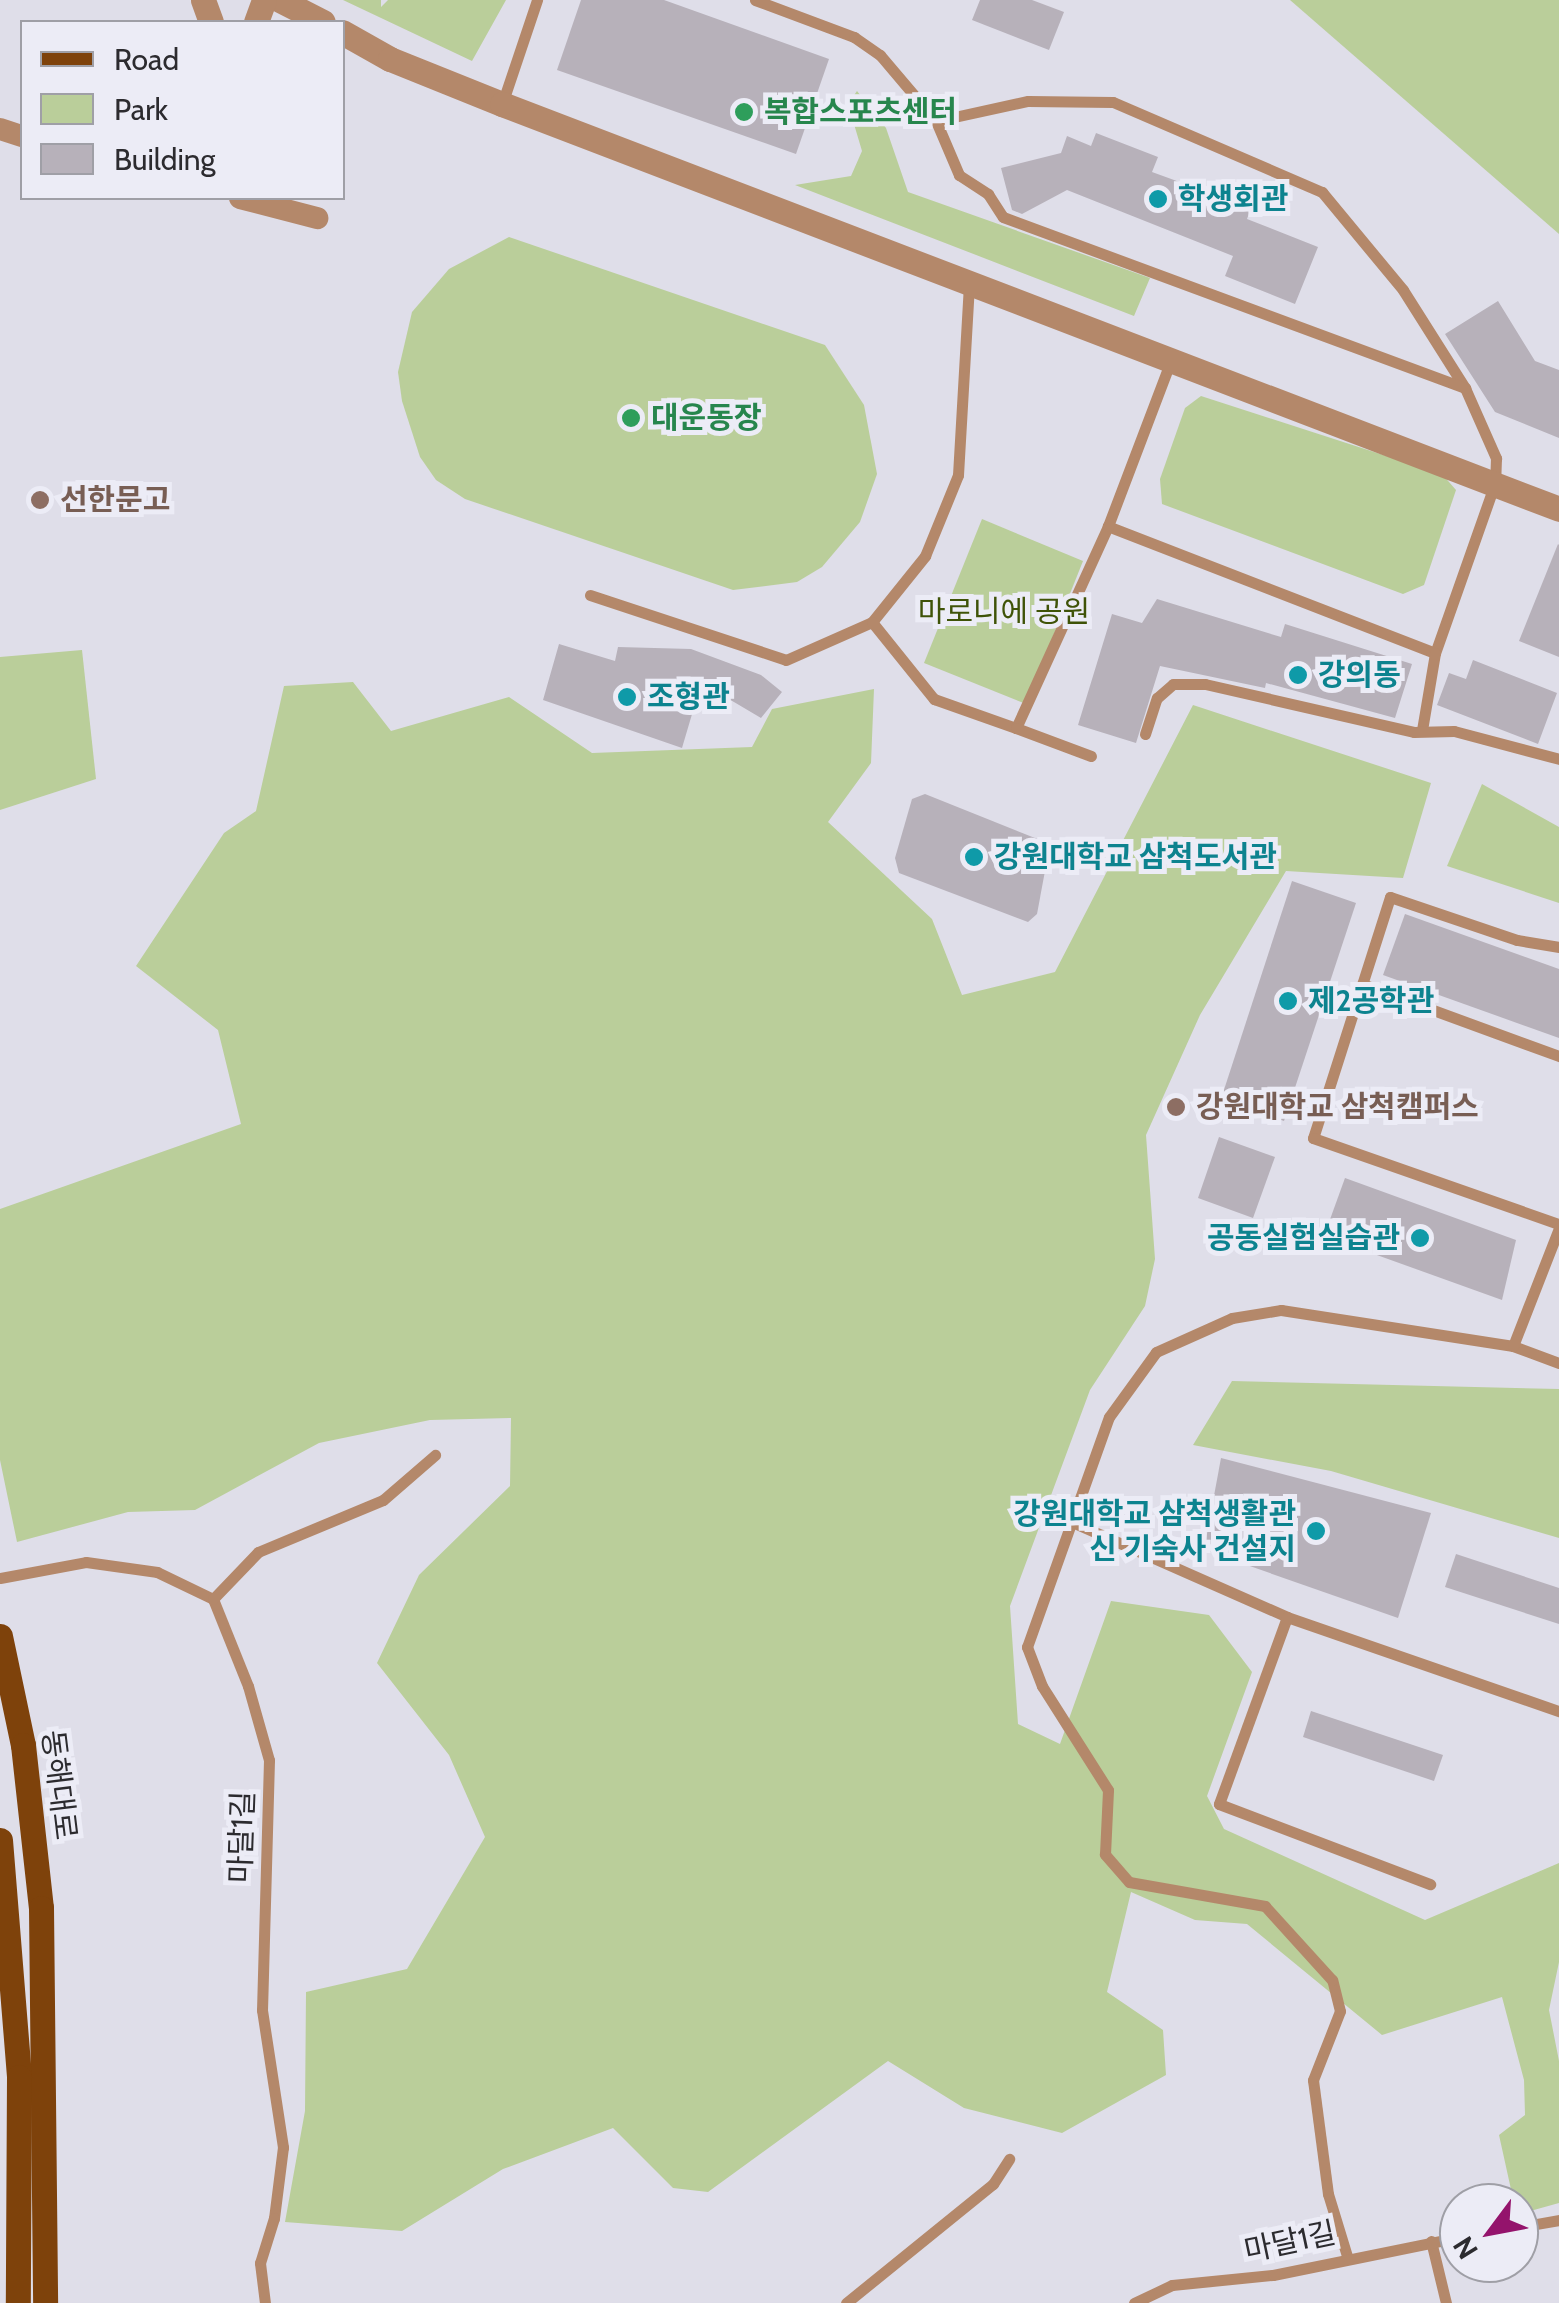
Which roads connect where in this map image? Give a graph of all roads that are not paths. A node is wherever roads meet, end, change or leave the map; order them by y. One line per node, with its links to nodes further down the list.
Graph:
1 (280, 0): 4 (street)
2 (537, 0): 8 (lane)
3 (755, 0): 9 (lane)
4 (319, 20)
5 (345, 34): 7 (street)
6 (345, 51): 7 (street)
7 (390, 59): 8 (street)
8 (502, 104): 12 (street)
9 (936, 122): 14 (lane); 14 (lane)
10 (248, 200): 11 (street)
11 (317, 218)
12 (969, 283): 13 (street); 19 (lane)
13 (1172, 357): 15 (street); 17 (lane)
14 (1466, 388): 15 (lane)
15 (1495, 483): 16 (street); 20 (lane)
16 (1559, 508)
17 (1108, 526): 20 (lane); 21 (lane)
18 (590, 595): 19 (lane)
19 (872, 622): 21 (lane)
20 (1436, 653): 22 (lane)
21 (1016, 728): 24 (lane)
22 (1422, 730): 23 (lane); 25 (lane)
23 (1145, 734)
24 (1091, 756)
25 (1559, 759)
26 (1559, 947): 27 (lane)
27 (1362, 984): 28 (lane); 29 (lane)
28 (1559, 1056)
29 (1559, 1226): 30 (lane)
30 (1514, 1346): 31 (lane); 33 (lane)
31 (1559, 1363)
32 (435, 1456): 35 (lane)
33 (1072, 1522): 36 (lane); 44 (lane)
34 (0, 1578): 35 (lane)
35 (213, 1600): 47 (lane, 마달1길)
36 (1287, 1617): 38 (lane); 40 (lane)
37 (0, 1636): 46 (main road, 동해대로)
38 (1559, 1712)
39 (0, 1840): 45 (main road)
40 (1430, 1884)
41 (1009, 2159): 48 (lane)
42 (1439, 2241): 43 (lane, 마달1길)
43 (1431, 2242): 44 (lane, 마달1길); 50 (lane)
44 (1347, 2256): 49 (lane, 마달1길)
45 (18, 2303)
46 (46, 2303)
47 (266, 2303)
48 (846, 2303)
49 (1134, 2303)
50 (1446, 2303)

